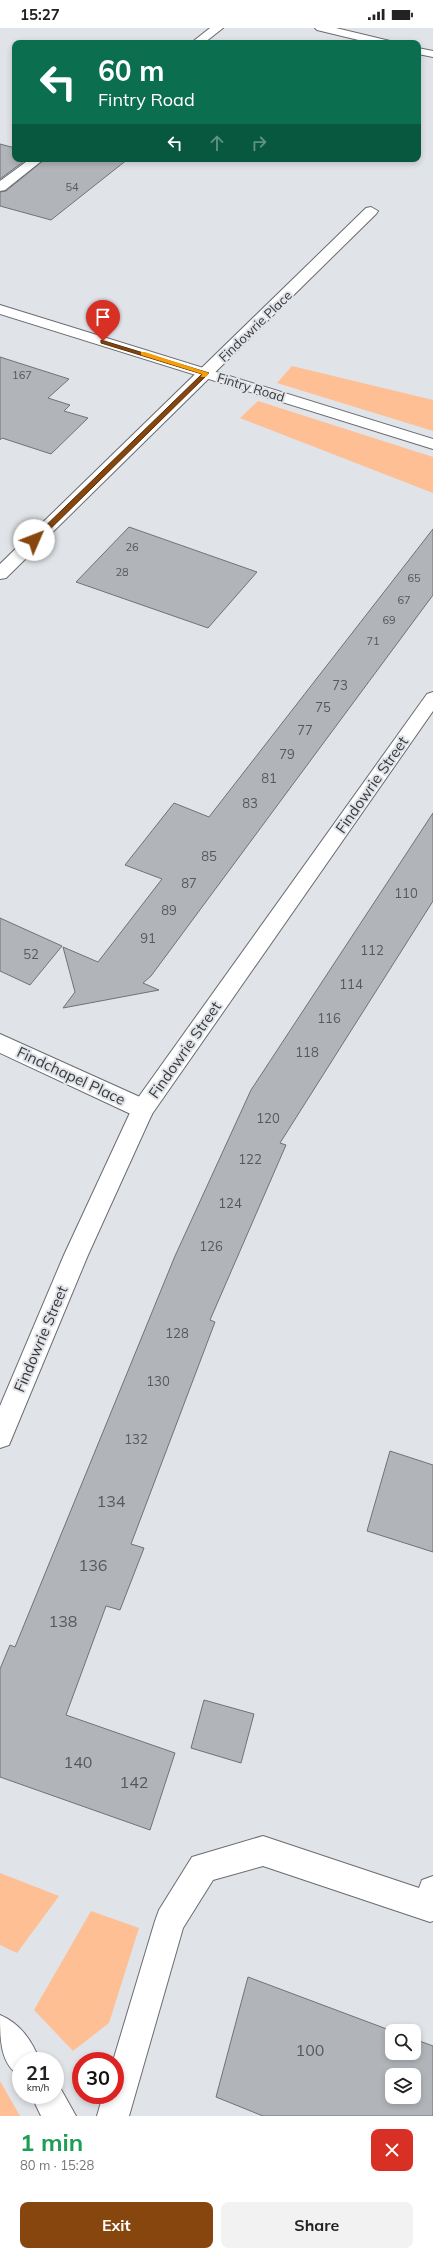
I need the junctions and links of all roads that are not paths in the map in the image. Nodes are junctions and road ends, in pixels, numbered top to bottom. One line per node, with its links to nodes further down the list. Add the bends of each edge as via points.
1 (218, 28): 3 (street)
2 (322, 28): 4 (street)
3 (201, 40)
4 (373, 40)
5 (421, 51): 6 (street)
6 (433, 54)
7 (34, 162): 8 (street)
8 (0, 187)
9 (371, 211): 11 (street, Findowrie Place)
10 (0, 309): 11 (street, Fintry Road)
11 (206, 373): 12 (street, Fintry Road); 13 (street, Findowrie Place)
12 (433, 444)
13 (0, 574)
14 (433, 698): 16 (street, Findowrie Street)
15 (0, 1043): 16 (street, Findchapel Place)
16 (143, 1109): 17 (street, Findowrie Street, via 76,1255)
17 (0, 1436)
18 (433, 1891): 23 (street, via 430,1907 263,1851 203,1868 170,1921)
19 (0, 2031): 20 (street, via 11,2040)
20 (18, 2052)
21 (53, 2104): 22 (street)
22 (60, 2116)
23 (113, 2116)

